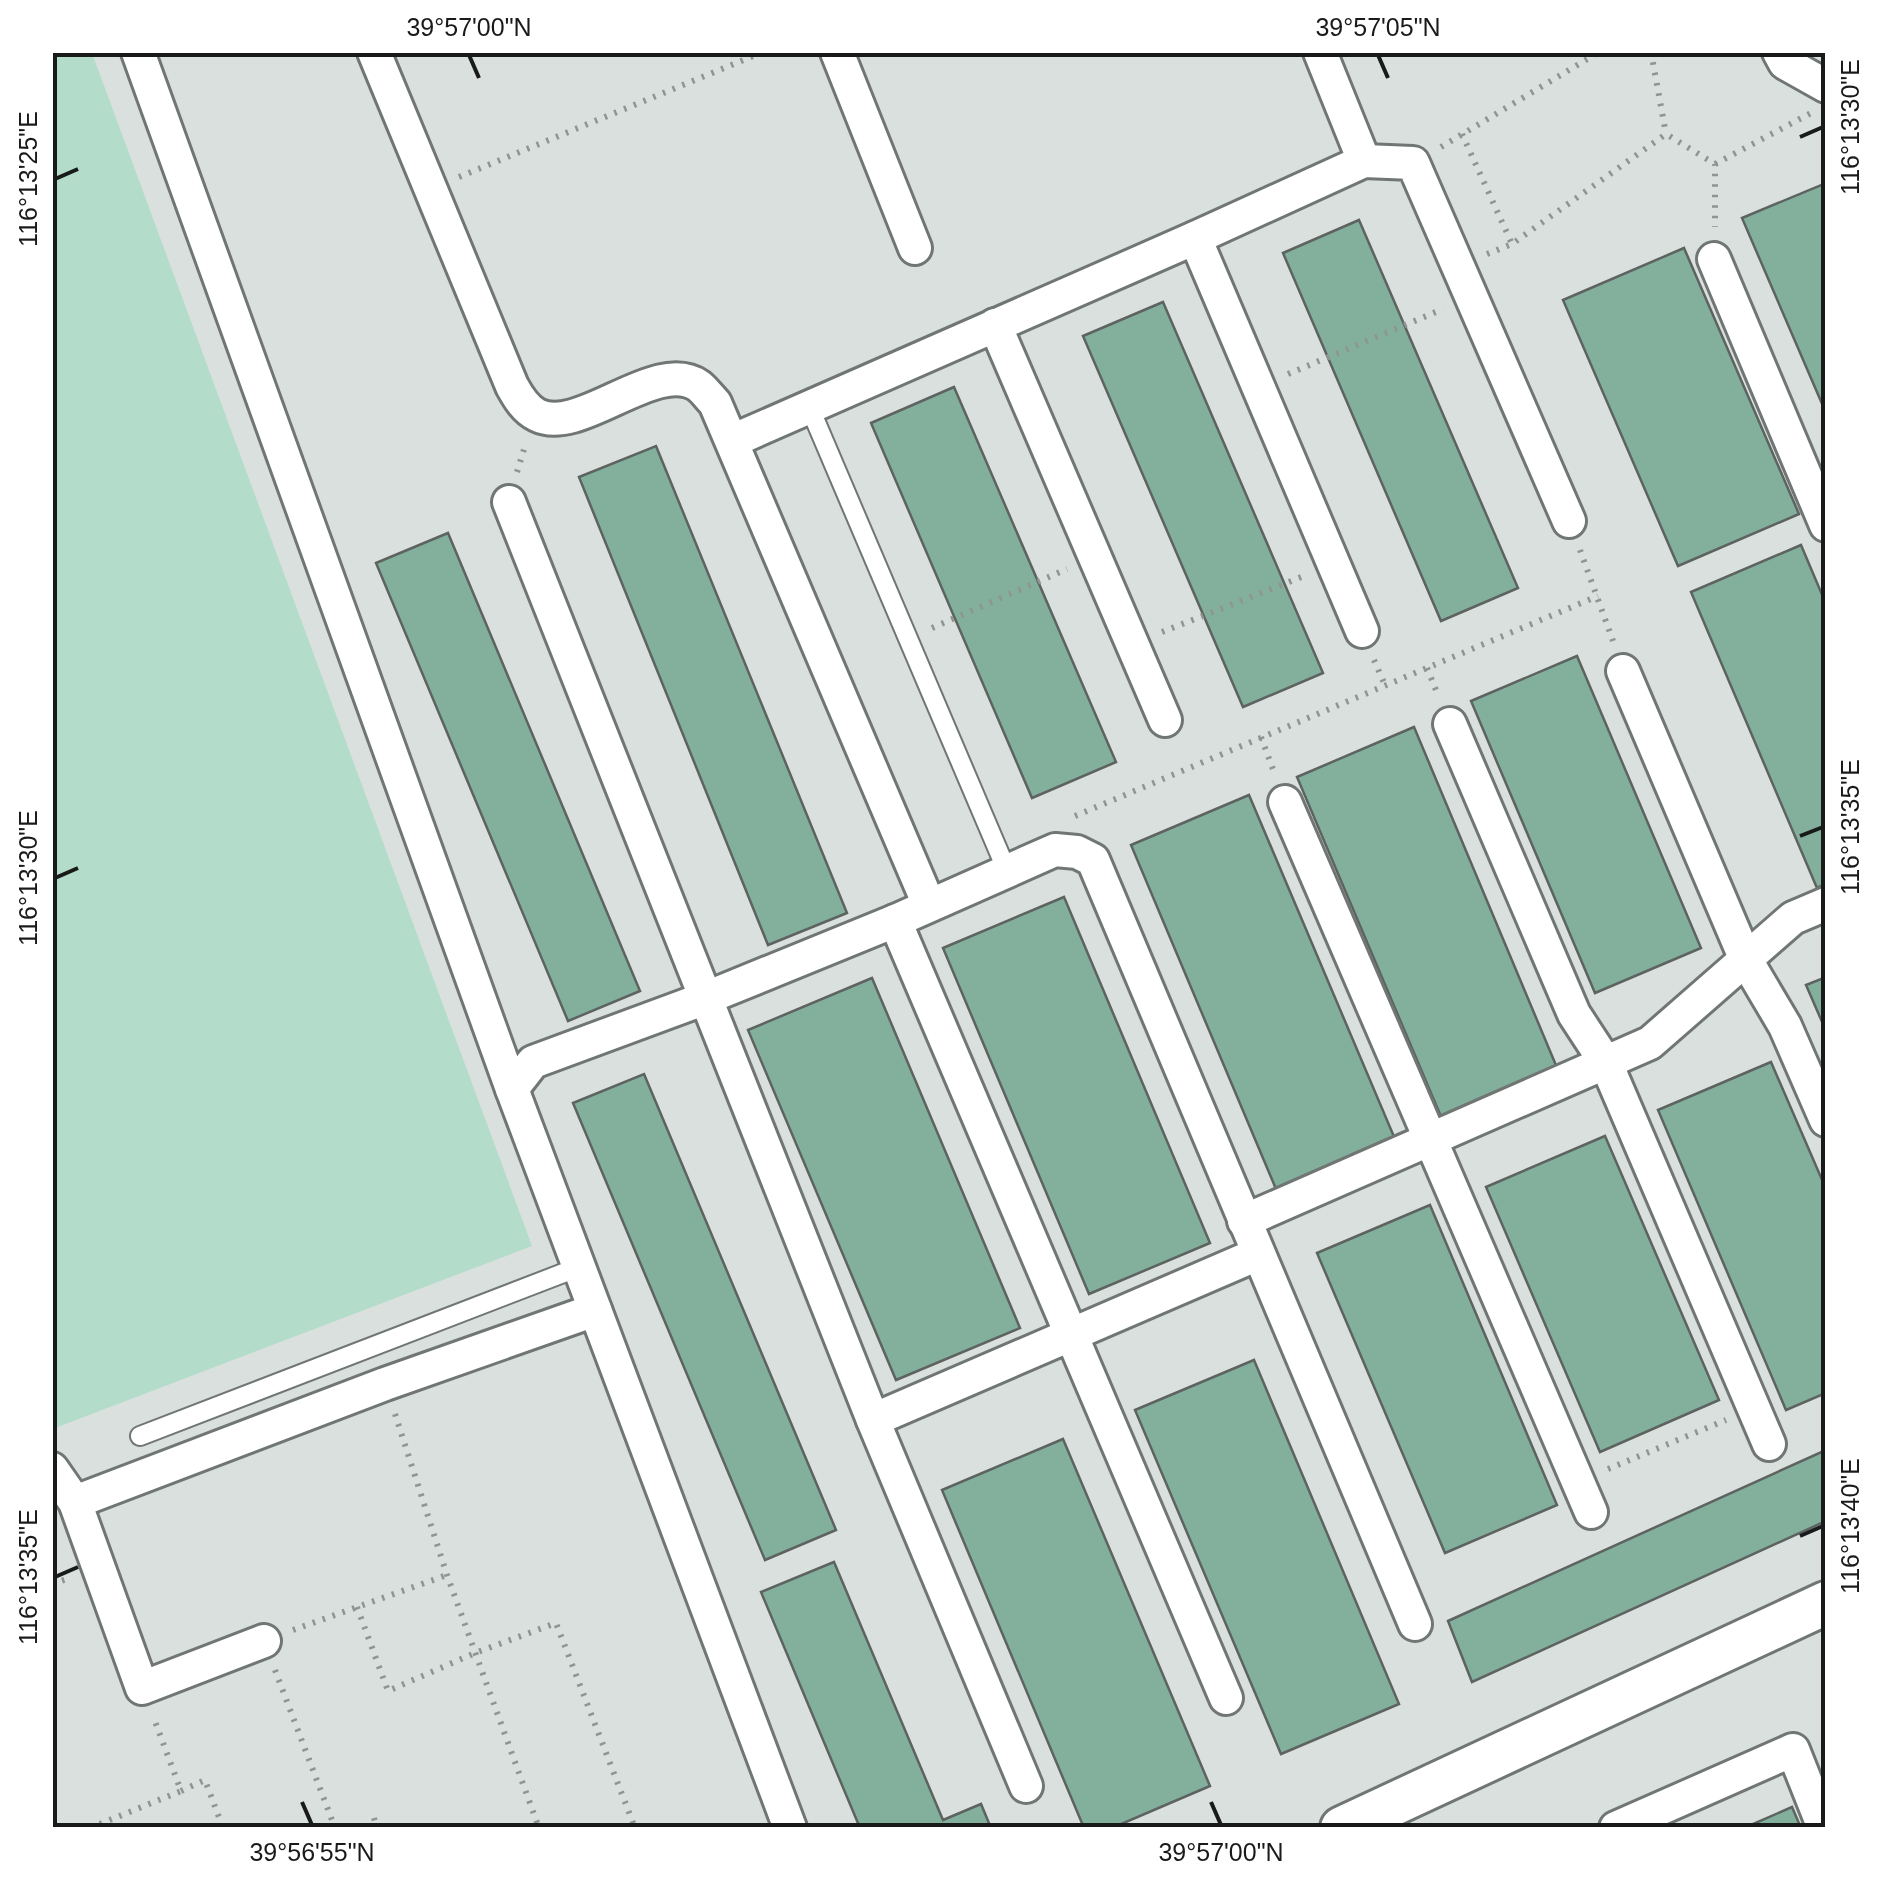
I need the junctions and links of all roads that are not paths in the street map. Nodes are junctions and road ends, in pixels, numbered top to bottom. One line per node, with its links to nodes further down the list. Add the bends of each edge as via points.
1 (138, 52): 29 (street)
2 (374, 52): 13 (street, via 520,400 550,420 663,380 681,380 698,385 715,403)
3 (838, 52): 9 (street)
4 (1320, 52): 7 (street)
5 (1779, 52): 6 (street, via 1785,63)
6 (1826, 86)
7 (1364, 162): 8 (street); 15 (street, via 1413,164)
8 (1195, 238): 11 (street); 17 (street)
9 (915, 248)
10 (1714, 258): 16 (street)
11 (995, 325): 12 (street); 19 (street)
12 (809, 406): 13 (street); 22 (lane)
13 (732, 441): 24 (street)
14 (509, 502): 27 (street)
15 (1569, 520)
16 (1826, 525)
17 (1362, 631)
18 (1623, 671): 26 (street)
19 (1166, 720)
20 (1450, 724): 28 (street, via 1574,1014)
21 (1285, 802): 31 (street)
22 (1008, 871): 24 (street); 32 (street, via 1055,850 1093,860)
23 (1826, 904): 26 (street, via 1794,918)
24 (929, 906): 25 (street)
25 (895, 920): 27 (street); 45 (street)
26 (1746, 960): 28 (street, via 1650,1044); 30 (street, via 1785,1026)
27 (706, 998): 29 (street, via 533,1062); 36 (street)
28 (1606, 1063): 31 (street); 38 (street)
29 (512, 1089): 34 (street)
30 (1826, 1120)
31 (1430, 1140): 32 (street); 40 (street)
32 (1244, 1221): 33 (street)
33 (1258, 1254): 36 (street); 43 (street)
34 (579, 1267): 35 (street); 37 (lane)
35 (595, 1310): 41 (street); 48 (street)
36 (873, 1420): 46 (street)
37 (140, 1436)
38 (1769, 1444)
39 (52, 1469): 41 (street)
40 (1585, 1496)
41 (76, 1502): 44 (street, via 142,1688)
42 (1826, 1603): 47 (street)
43 (1415, 1624)
44 (264, 1640)
45 (1226, 1698)
46 (1026, 1786)
47 (1361, 1824)
48 (790, 1828)
49 (1616, 1828): 50 (street, via 1793,1750)
50 (1824, 1828)

